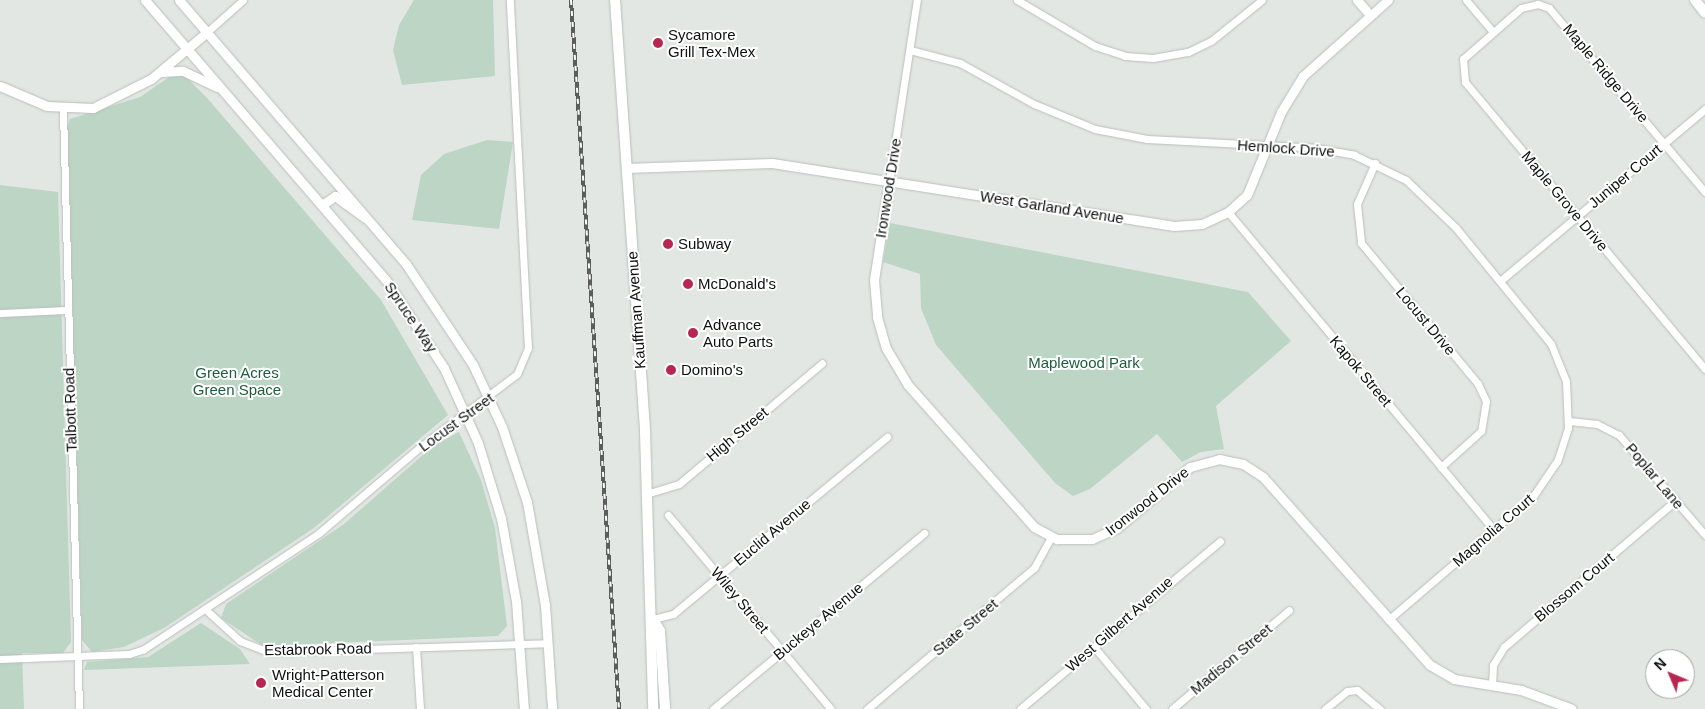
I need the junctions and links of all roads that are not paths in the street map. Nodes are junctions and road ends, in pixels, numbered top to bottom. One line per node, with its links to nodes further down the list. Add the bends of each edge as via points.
1 (144, 0): 18 (street, Spruce Way)
2 (179, 0): 16 (street, Spruce Way)
3 (243, 0): 16 (street)
4 (510, 0): 40 (street, Locust Street, via 528,348 518,374)
5 (615, 0): 28 (main road, Kauffman Avenue)
6 (917, 0): 19 (street, Ironwood Drive)
7 (1017, 0): 13 (street, via 1095,46 1138,57 1168,56 1202,46)
8 (1262, 0): 13 (street)
9 (1357, 0): 15 (street)
10 (1388, 0): 15 (street, West Garland Avenue)
11 (1466, 0): 17 (street)
12 (1695, 0): 14 (main road)
13 (1252, 3)
14 (1705, 13)
15 (1370, 15): 26 (street, West Garland Avenue, via 1303,76)
16 (207, 32): 18 (street); 34 (street, Spruce Way)
17 (1493, 32): 25 (street, Maple Ridge Drive, via 1526,5 1550,8); 33 (street, Maple Grove Drive, via 1463,59 1465,82)
18 (187, 49): 20 (street); 22 (street, Spruce Way)
19 (910, 50): 26 (street, Hemlock Drive, via 960,63 1048,111 1095,129 1146,139); 29 (street, Ironwood Drive)
20 (161, 72): 22 (street, via 183,71); 24 (street, via 107,104)
21 (0, 86): 24 (street)
22 (222, 90): 31 (street, Spruce Way)
23 (1705, 109): 25 (street, Juniper Court)
24 (63, 110): 36 (street, Talbott Road)
25 (1665, 143): 30 (street, Maple Ridge Drive); 33 (street, Juniper Court)
26 (1268, 146): 27 (street, Hemlock Drive, via 1332,150); 32 (street, West Garland Avenue, via 1251,188)
27 (1375, 163): 35 (street, Hemlock Drive, via 1406,180 1438,208); 44 (street, Locust Drive, via 1357,204 1362,243 1478,384 1486,401 1481,430)
28 (626, 168): 29 (street, West Garland Avenue, via 754,161); 45 (main road, Kauffman Avenue)
29 (889, 182): 32 (street, West Garland Avenue, via 1174,226 1202,224); 51 (street, Ironwood Drive, via 874,293 889,356 908,385 1029,523)
30 (1705, 192)
31 (322, 205): 34 (street, via 335,196); 41 (street, Spruce Way, via 412,316)
32 (1228, 212): 44 (street, Kapok Street)
33 (1578, 216): 35 (street, Juniper Court); 39 (street, Maple Grove Drive)
34 (370, 221): 40 (street, Spruce Way, via 435,302)
35 (1500, 281): 42 (street, Hemlock Drive, via 1556,354 1566,382)
36 (67, 310): 37 (street); 63 (street, Talbott Road)
37 (0, 313)
38 (822, 364): 45 (street, High Street, via 679,484)
39 (1705, 369)
40 (490, 398): 41 (street, Locust Street); 58 (street, Spruce Way, via 527,502 539,562)
41 (466, 415): 54 (street, Locust Street, via 319,533); 59 (street, Spruce Way, via 501,518)
42 (1569, 421): 46 (street, Poplar Lane, via 1597,424 1619,435); 48 (street, Magnolia Court, via 1552,473 1530,499)
43 (886, 437): 53 (street, Euclid Avenue)
44 (1441, 467): 48 (street, Kapok Street)
45 (646, 494): 56 (main road, Kauffman Avenue)
46 (1676, 500): 50 (street, Poplar Lane); 65 (street, Blossom Court, via 1504,647 1493,664)
47 (668, 515): 53 (street, Wiley Street)
48 (1494, 530): 57 (street, Magnolia Court)
49 (924, 533): 62 (street, Buckeye Avenue)
50 (1705, 535)
51 (1051, 537): 57 (street, Ironwood Drive, via 1076,541 1102,536 1190,467 1213,460 1236,462 1263,477); 74 (street, State Street, via 1034,568)
52 (1220, 541): 61 (street, West Gilbert Avenue)
53 (720, 576): 56 (street, Euclid Avenue, via 673,614); 62 (street, Wiley Street)
54 (205, 609): 60 (street, Estabrook Road, via 214,622 257,650); 63 (street, Locust Street, via 144,649 129,654)
55 (1289, 610): 77 (street, Madison Street)
56 (654, 619): 70 (main road, Kauffman Avenue, via 649,637); 71 (main road, Kauffman Avenue, via 660,631)
57 (1388, 620): 65 (street, Ironwood Drive, via 1437,671)
58 (548, 643): 59 (street, Estabrook Road); 69 (street, Spruce Way)
59 (520, 645): 60 (street, Estabrook Road); 68 (street, Spruce Way)
60 (416, 647): 67 (street)
61 (1094, 647): 75 (street, West Gilbert Avenue); 76 (street)
62 (782, 652): 72 (street, Buckeye Avenue); 73 (street, Wiley Street)
63 (77, 657): 64 (street); 66 (street, Talbott Road)
64 (0, 659)
65 (1492, 686): 80 (street, Ironwood Drive, via 1541,696)
66 (80, 709)
67 (420, 709)
68 (524, 709)
69 (552, 709)
70 (653, 709)
71 (665, 709)
72 (713, 709)
73 (831, 709)
74 (867, 709)
75 (1020, 709)
76 (1146, 709)
77 (1172, 709)
78 (1325, 709): 79 (street, via 1347,691 1357,690)
79 (1380, 709)
80 (1572, 709)

